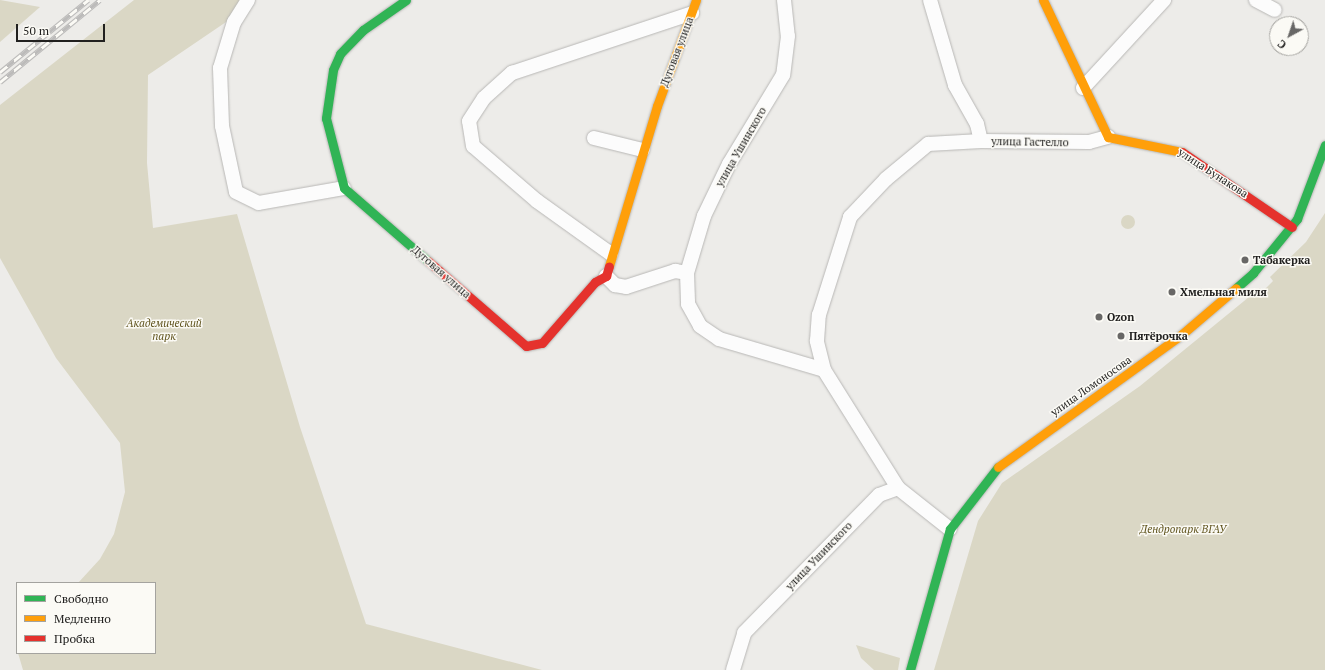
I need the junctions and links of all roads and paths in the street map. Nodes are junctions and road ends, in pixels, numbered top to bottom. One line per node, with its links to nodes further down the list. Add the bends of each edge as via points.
1 (248, 0): 16 (street, via 234,22 220,68 222,126 236,192 259,203)
2 (406, 0): 16 (street, via 395,5 363,30 340,54 333,70 326,118)
3 (784, 0): 19 (street, улица Ушинского, via 788,36 784,75 729,164 704,216)
4 (930, 0): 13 (street, улица Гастелло, via 955,85 977,124)
5 (1043, 0): 10 (street)
6 (1164, 0): 10 (street)
7 (1256, 0): 9 (street)
8 (694, 7): 15 (street, Дуговая улица); 18 (street, via 512,73 484,98 469,121 473,146 538,202)
9 (1276, 10)
10 (1083, 88): 11 (street)
11 (1108, 137): 13 (street, улица Гастелло, via 1089,142); 17 (street, улица Бунакова, via 1178,149)
12 (594, 138): 15 (street)
13 (981, 141): 21 (street, via 928,144 886,179 850,217 819,315 817,341)
14 (1325, 145): 17 (street, улица Ломоносова)
15 (643, 150): 18 (street, Дуговая улица)
16 (344, 188): 20 (street, Дуговая улица, via 526,346 542,343 595,282)
17 (1292, 227): 23 (street, улица Ломоносова, via 1253,273 1182,335 991,473)
18 (611, 254): 20 (street, Дуговая улица)
19 (687, 273): 20 (street, via 675,271 626,287 615,285); 21 (street, улица Ушинского, via 688,304 700,326 719,339)
20 (606, 276)
21 (824, 370): 22 (street)
22 (898, 488): 23 (street); 24 (street, улица Ушинского, via 878,495 744,633)
23 (950, 529): 25 (street, улица Ломоносова)
24 (733, 670)
25 (910, 670)

